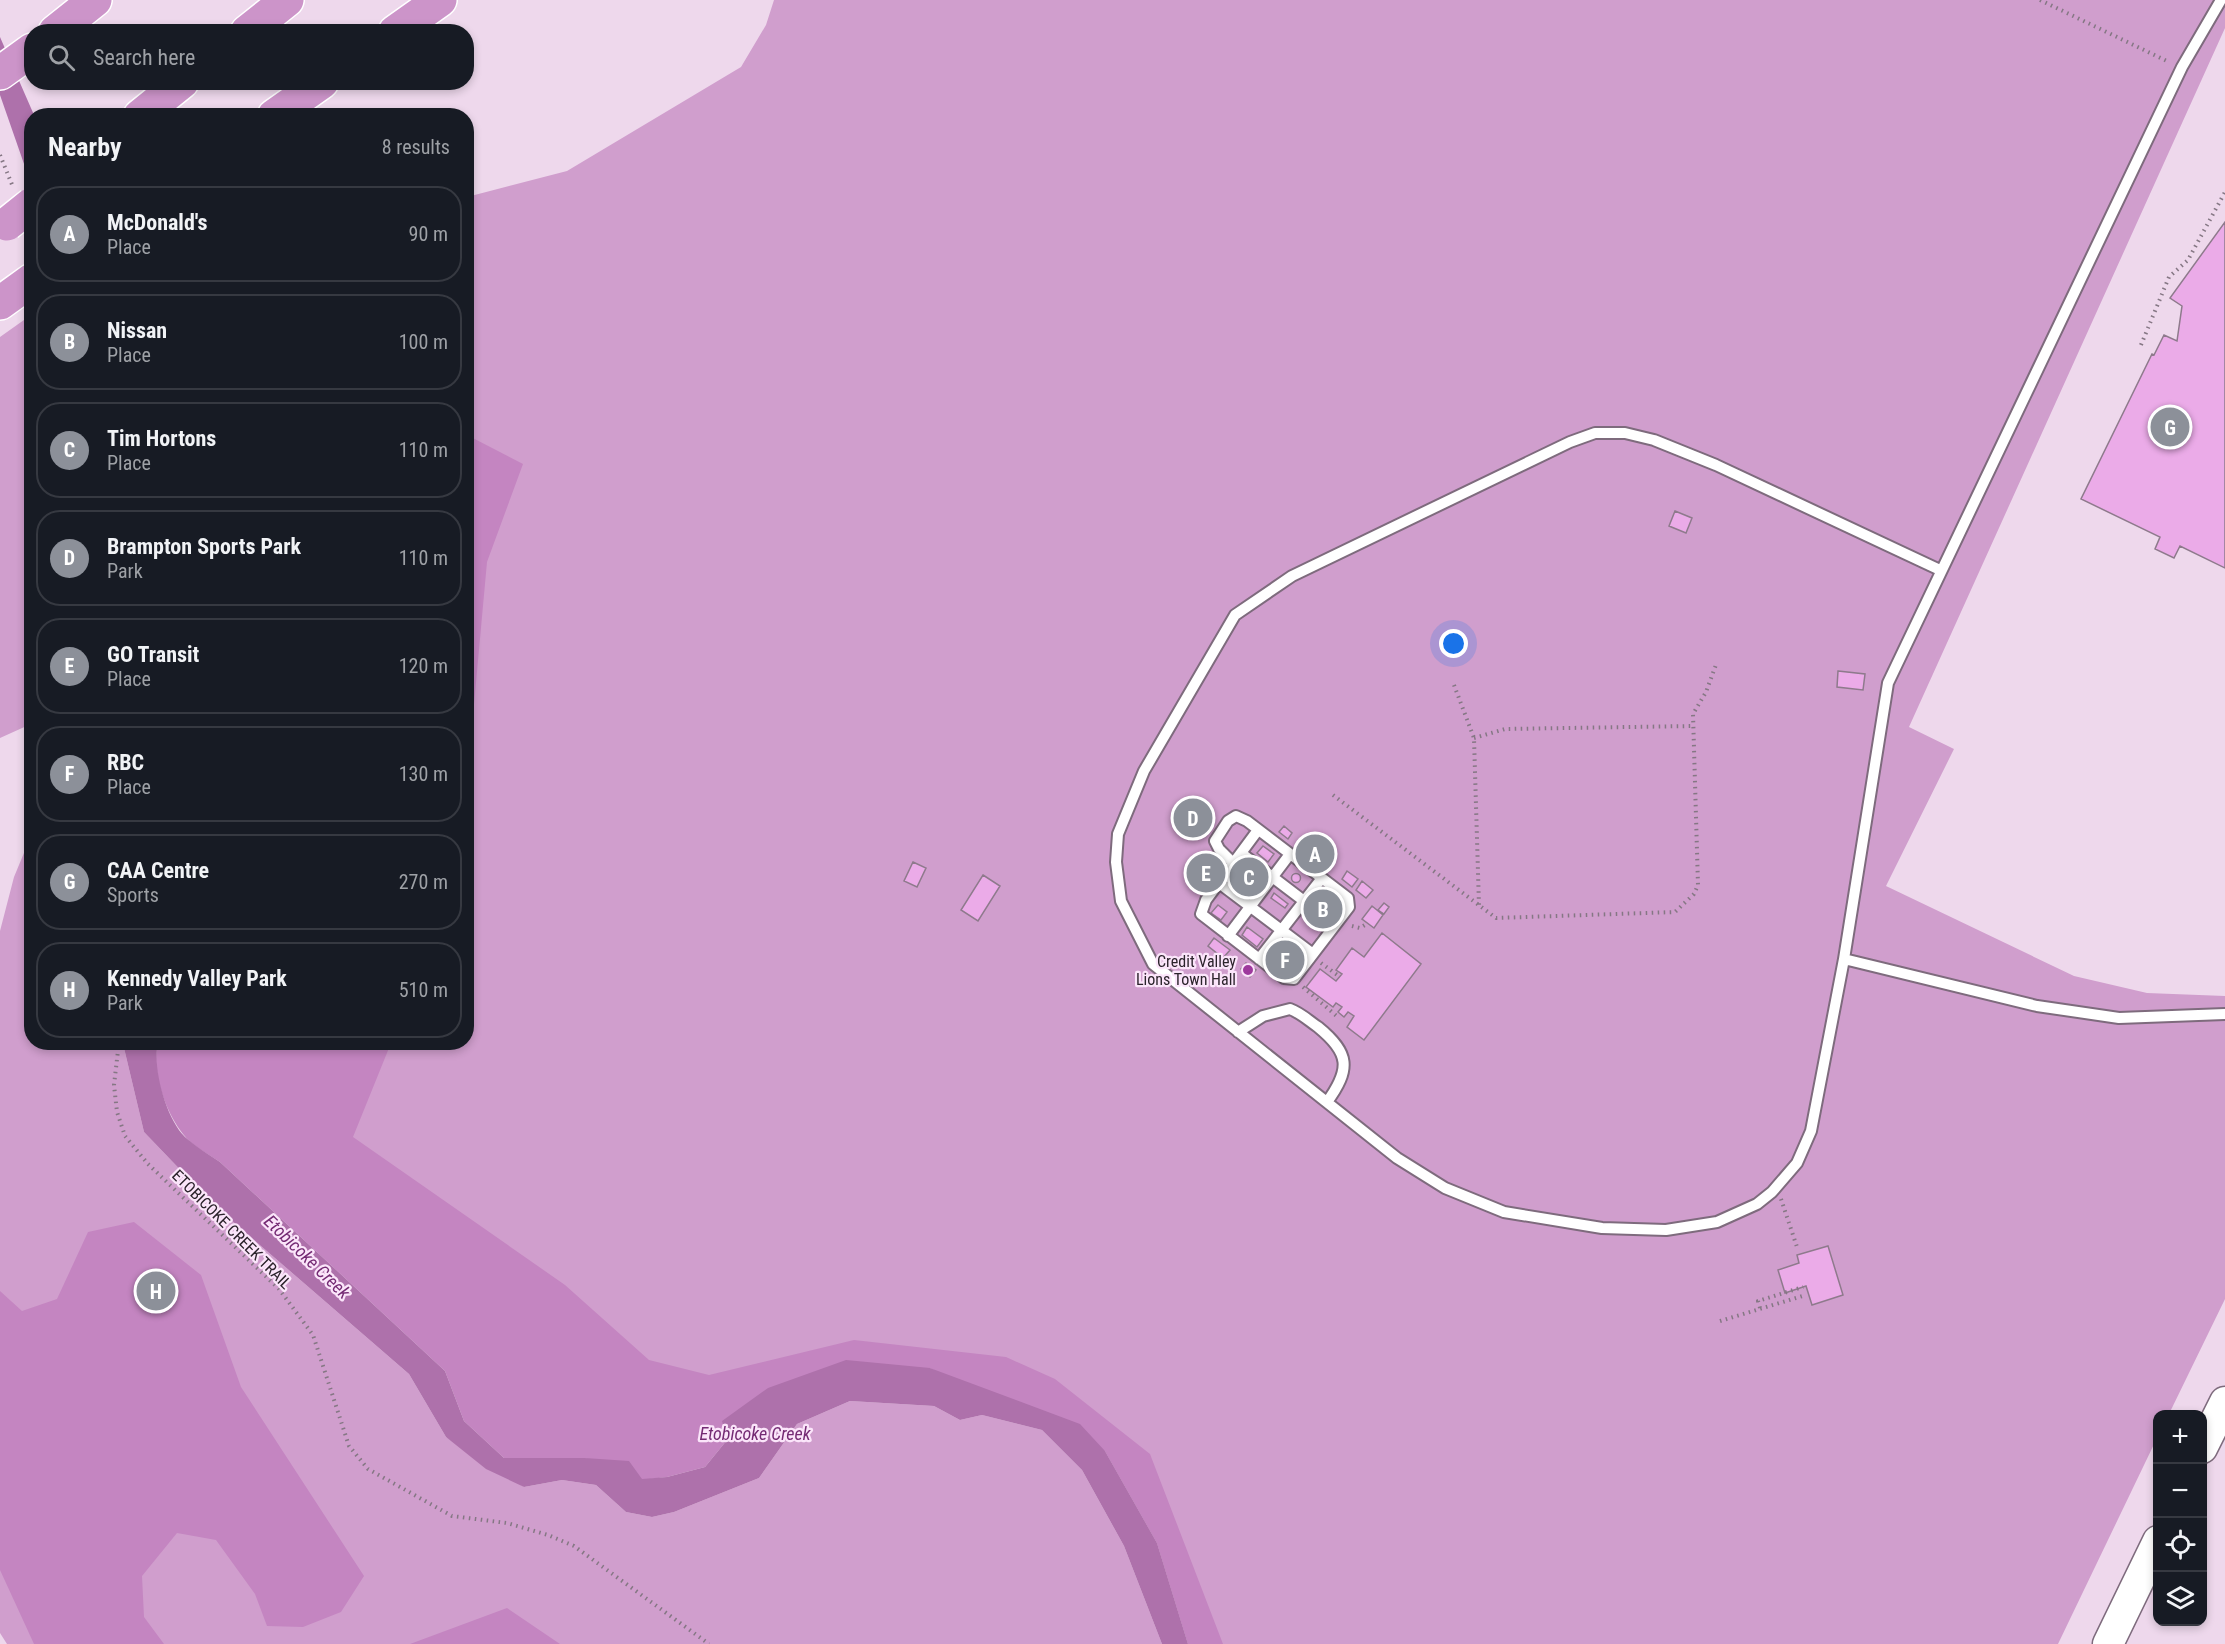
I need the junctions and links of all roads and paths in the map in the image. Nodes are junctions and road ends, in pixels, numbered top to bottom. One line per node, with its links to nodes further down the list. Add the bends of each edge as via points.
1 (95, 0): 6 (highway)
2 (287, 0): 7 (highway)
3 (440, 0): 8 (highway)
4 (2040, 0): 10 (path)
5 (2221, 0): 10 (lane)
6 (65, 24)
7 (257, 24)
8 (406, 24)
9 (24, 56): 11 (highway)
10 (2182, 67): 20 (lane)
11 (0, 73)
12 (172, 90): 14 (highway)
13 (311, 90): 15 (highway)
14 (150, 108)
15 (285, 108)
16 (2225, 192): 19 (path, via 2188,260 2169,277)
17 (24, 286): 18 (highway)
18 (0, 303)
19 (2141, 345)
20 (1940, 570): 42 (lane, via 1888,683); 47 (lane, via 1654,440 1625,433 1594,433 1292,576 1235,615 1144,771 1118,834 1120,901 1153,964)
21 (1717, 662): 23 (path, via 1706,692 1695,708)
22 (1454, 685): 24 (path)
23 (1693, 726): 24 (path, via 1505,729); 35 (path, via 1698,880 1694,894 1683,907 1664,914 1500,919)
24 (1474, 738): 35 (path)
25 (1333, 795): 35 (path)
26 (1258, 830): 27 (lane); 28 (lane); 29 (lane, via 1239,817 1228,821 1216,844)
27 (1240, 853): 29 (lane); 30 (lane)
28 (1290, 854): 30 (lane); 31 (lane)
29 (1233, 863): 32 (lane)
30 (1272, 877): 33 (lane); 34 (lane)
31 (1322, 878): 33 (lane); 40 (lane, via 1346,896 1350,904)
32 (1219, 883): 34 (lane); 39 (lane, via 1201,911 1204,918)
33 (1304, 901): 38 (lane)
34 (1250, 907): 38 (lane); 39 (lane)
35 (1479, 907)
36 (1368, 923): 37 (path, via 1356,928)
37 (1348, 924)
38 (1281, 930): 40 (lane); 41 (lane)
39 (1228, 936): 41 (lane)
40 (1316, 958): 41 (lane, via 1290,980); 43 (path)
41 (1259, 959)
42 (1844, 959): 45 (lane, via 2037,1006 2119,1018); 50 (lane, via 1811,1131 1797,1163)
43 (1340, 977)
44 (1302, 986): 46 (path, via 1340,1016)
45 (2225, 1014)
46 (1334, 1025)
47 (1238, 1032): 49 (lane); 49 (lane, via 1263,1016 1290,1009 1333,1039 1340,1048 1344,1066 1339,1085)
48 (118, 1050): 59 (path, ETOBICOKE CREEK TRAIL, via 114,1085 124,1136 148,1164 279,1289 313,1335 349,1446 359,1460 368,1469 452,1516 507,1523 574,1546)
49 (1327, 1102): 50 (lane, via 1397,1158 1445,1188 1504,1212 1602,1228 1677,1229 1698,1227 1740,1213)
50 (1777, 1187): 51 (path)
51 (1798, 1250)
52 (1803, 1287): 54 (path, via 1758,1301)
53 (1806, 1294): 54 (path)
54 (1760, 1308): 55 (path)
55 (1720, 1320)
56 (2225, 1402): 57 (main road)
57 (2207, 1438)
58 (2153, 1549): 60 (main road)
59 (710, 1644)
60 (2108, 1644)

